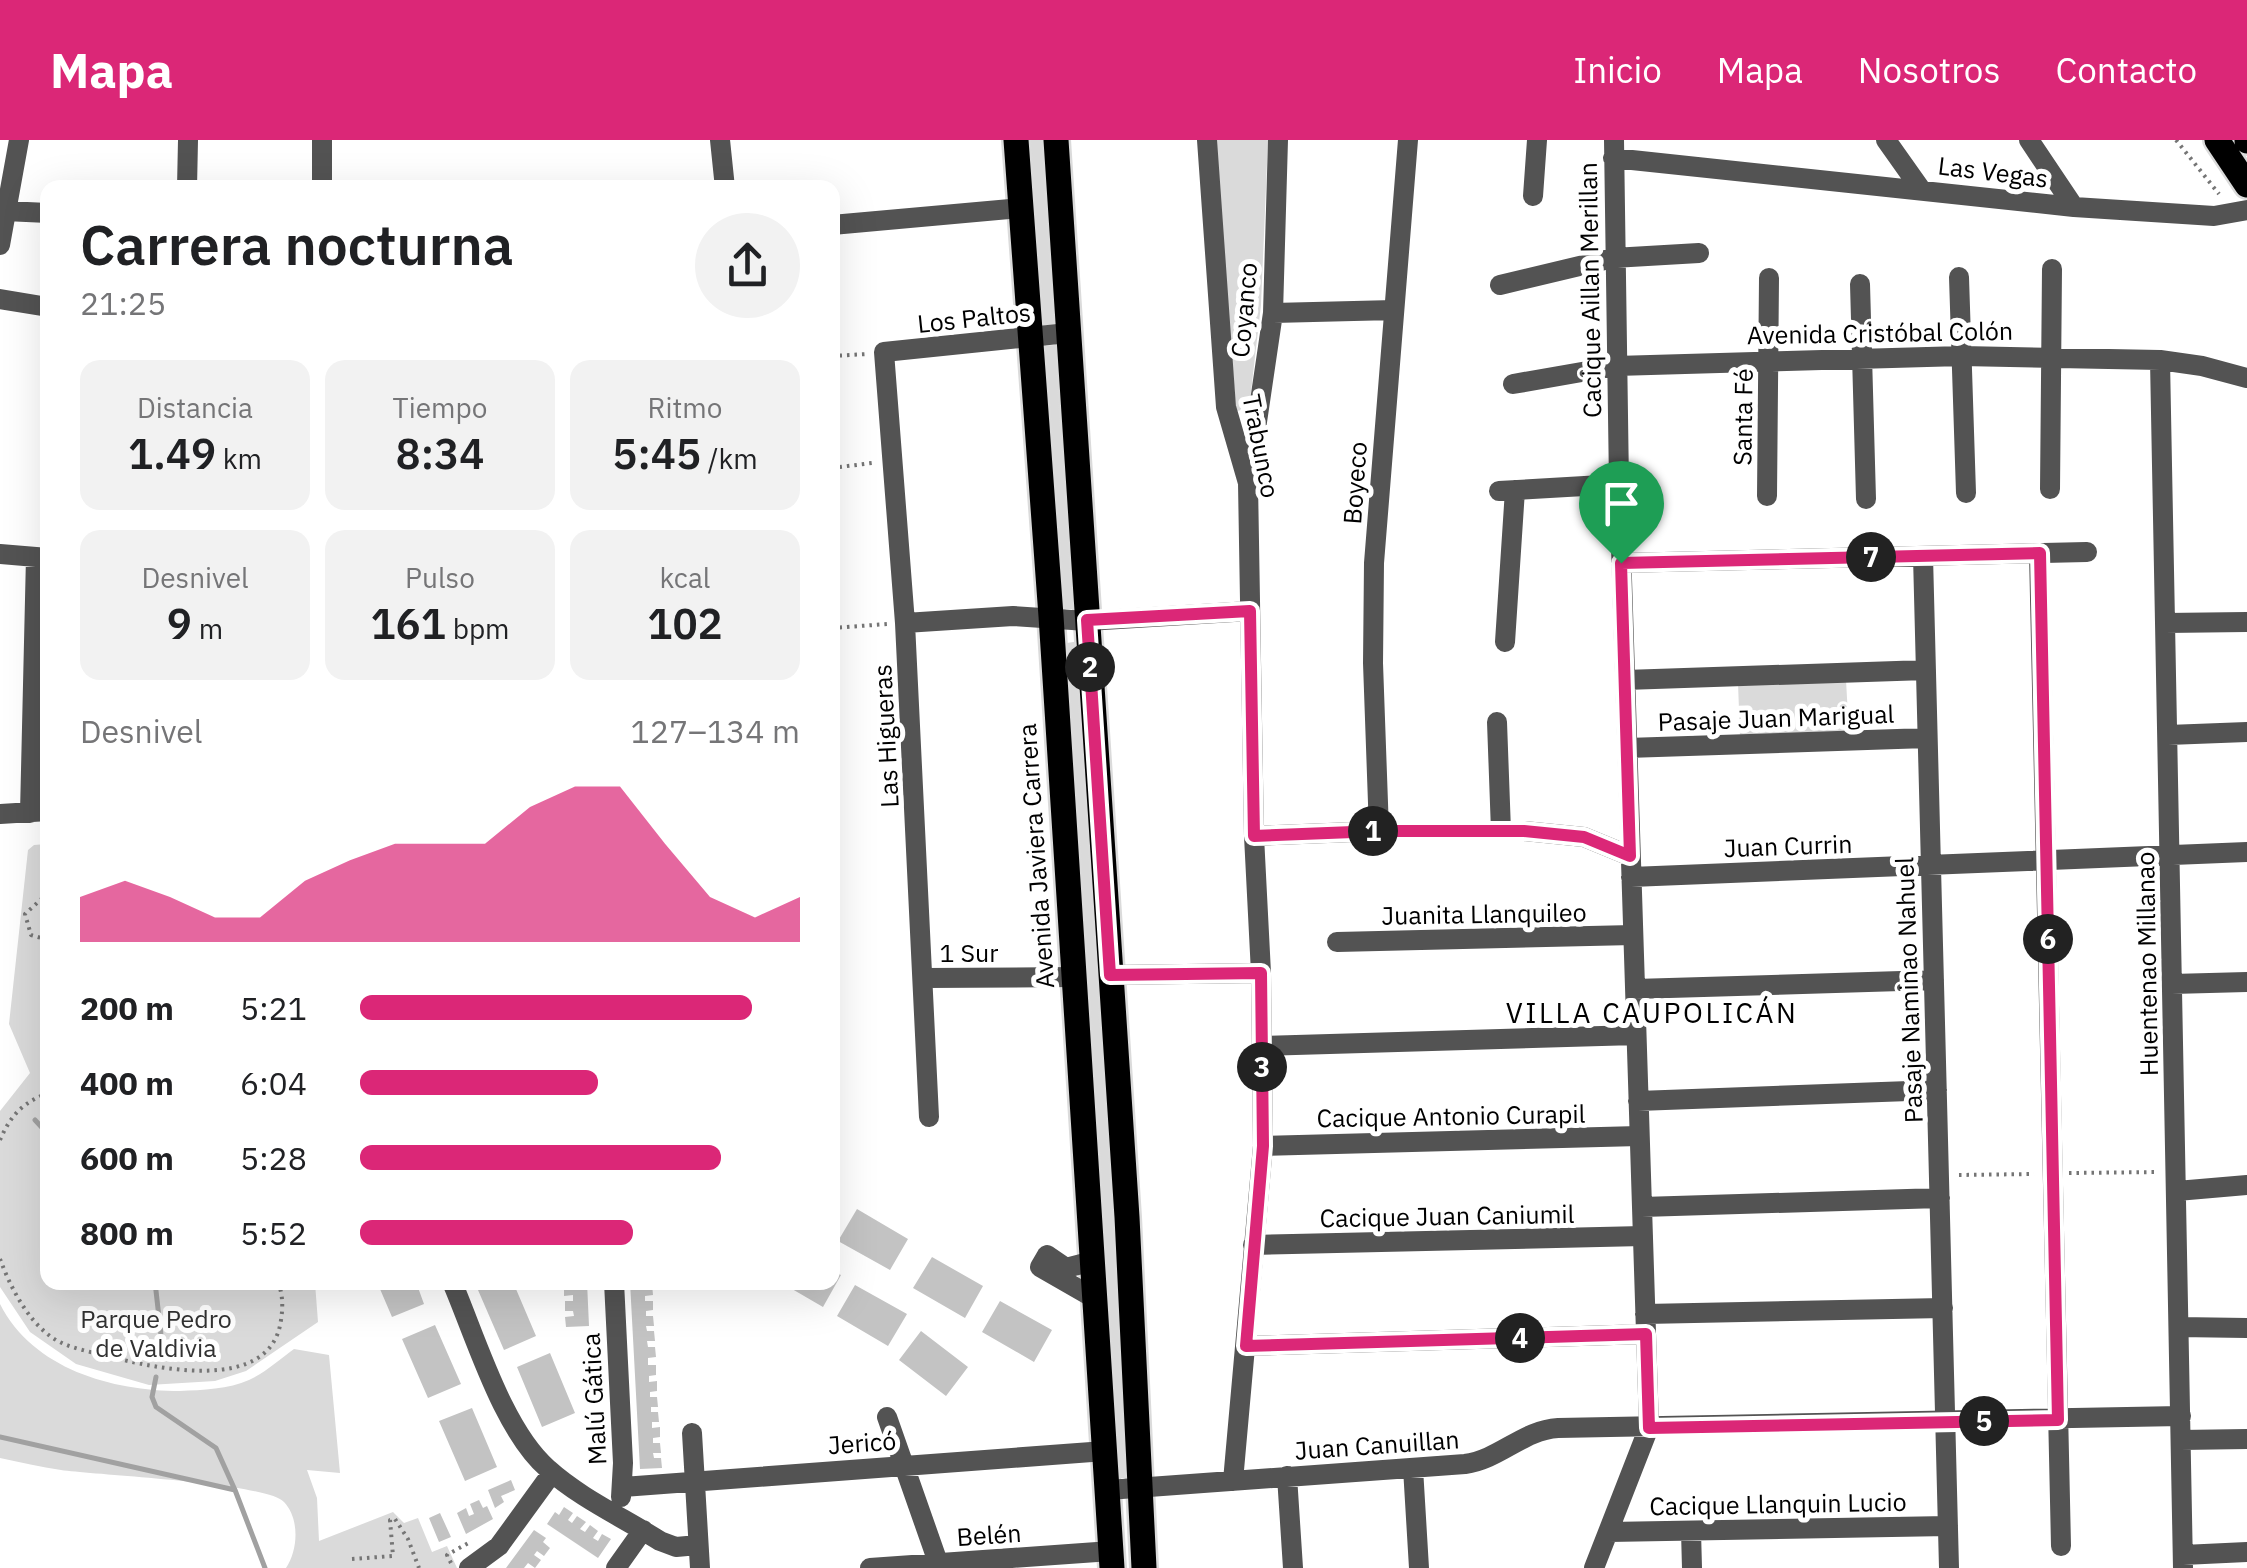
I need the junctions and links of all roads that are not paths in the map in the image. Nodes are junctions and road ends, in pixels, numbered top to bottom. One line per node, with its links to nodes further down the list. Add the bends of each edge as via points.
1 (19, 140): 23 (street)
2 (188, 140): 15 (street)
3 (322, 140): 16 (street)
4 (720, 140): 17 (street)
5 (1016, 140): 22 (main road, Avenida Javiera Carrera)
6 (1056, 140): 39 (main road)
7 (1206, 140): 50 (street, Trabunco, via 1226,407)
8 (1278, 140): 38 (street, Coyanco)
9 (1408, 140): 37 (street, Boyeco)
10 (1537, 140): 20 (street)
11 (1886, 140): 19 (street)
12 (2029, 140): 21 (street)
13 (2217, 140): 18 (main road)
14 (1613, 149): 19 (street, Las Vegas); 29 (street, Cacique Aillan Merillan)
15 (187, 180)
16 (322, 180)
17 (724, 180)
18 (2247, 185)
19 (1920, 188): 21 (street, Las Vegas)
20 (1532, 196)
21 (2074, 207): 24 (street, Las Vegas)
22 (1020, 208): 26 (street); 40 (main road, Avenida Javiera Carrera)
23 (6, 211): 25 (street); 27 (street)
24 (2240, 212)
25 (40, 213)
26 (840, 224)
27 (0, 245)
28 (1699, 253): 29 (street)
29 (1613, 258): 34 (street); 47 (street, Cacique Aillan Merillan)
30 (2052, 269): 42 (street)
31 (1960, 277): 43 (street)
32 (1769, 278): 45 (street, Santa Fé)
33 (1860, 284): 44 (street)
34 (1500, 285)
35 (0, 299): 36 (street)
36 (40, 306)
37 (1394, 310): 38 (street); 79 (street, Boyeco, via 1374,563)
38 (1273, 313): 50 (street, Coyanco)
39 (1068, 333): 40 (street, Los Paltos); 64 (main road)
40 (1030, 338): 41 (street, Los Paltos); 63 (main road, Avenida Javiera Carrera)
41 (884, 352): 65 (street, Las Higueras)
42 (2051, 355): 43 (street, Avenida Cristóbal Colón); 46 (street, Avenida Cristóbal Colón); 52 (street)
43 (1962, 356): 44 (street, Avenida Cristóbal Colón); 53 (street)
44 (1862, 358): 45 (street, Avenida Cristóbal Colón); 55 (street)
45 (1768, 360): 47 (street, Avenida Cristóbal Colón); 54 (street, Santa Fé)
46 (2160, 360): 48 (street, Avenida Cristóbal Colón); 67 (street, Huentenao Millanao)
47 (1616, 366): 49 (street, Avenida Cristóbal Colón); 51 (street, Cacique Aillan Merillan)
48 (2247, 378)
49 (1513, 384)
50 (1248, 483): 62 (street, Trabunco)
51 (1619, 484): 61 (street, Cacique Aillan Merillan); 68 (street, via 1507,490)
52 (2050, 490)
53 (1966, 493)
54 (1767, 496)
55 (1866, 499)
56 (2087, 552): 57 (street)
57 (2040, 553): 59 (street); 84 (street)
58 (0, 554): 60 (street)
59 (1922, 556): 61 (street); 69 (street, Pasaje Naminao Nahuel)
60 (40, 558)
61 (1621, 563): 70 (street, Cacique Aillan Merillan)
62 (1250, 611): 64 (street); 81 (street, Trabunco)
63 (1051, 616): 64 (street); 65 (street); 91 (main road, Avenida Javiera Carrera)
64 (1087, 620): 90 (main road)
65 (904, 622): 92 (street, Las Higueras)
66 (2247, 622): 67 (street)
67 (2166, 623): 74 (street, Huentenao Millanao)
68 (1505, 642)
69 (1926, 670): 70 (street); 75 (street, Pasaje Naminao Nahuel)
70 (1625, 680): 76 (street, Cacique Aillan Merillan)
71 (1496, 722): 80 (street)
72 (40, 727): 77 (street)
73 (2247, 732): 74 (street)
74 (2168, 735): 83 (street, Huentenao Millanao)
75 (1928, 738): 76 (street, Pasaje Juan Marigual); 85 (street, Pasaje Naminao Nahuel)
76 (1627, 748): 86 (street, Cacique Aillan Merillan)
77 (39, 812): 78 (street)
78 (0, 814)
79 (1379, 831): 80 (street, Juan Currin); 81 (street, Juan Currin)
80 (1501, 831): 86 (street, Juan Currin, via 1584,837)
81 (1254, 836): 89 (street, Trabunco)
82 (2247, 852): 83 (street, Juan Currin)
83 (2170, 855): 84 (street, Juan Currin); 95 (street, Huentenao Millanao)
84 (2046, 860): 85 (street, Juan Currin); 121 (street)
85 (1931, 865): 86 (street, Juan Currin); 93 (street, Pasaje Naminao Nahuel)
86 (1631, 866): 87 (street, Cacique Aillan Merillan)
87 (1633, 936): 88 (street, Juanita Llanquileo); 96 (street, Cacique Aillan Merillan)
88 (1337, 942)
89 (1261, 973): 90 (street); 98 (street, Trabunco)
90 (1110, 975): 135 (main road)
91 (1074, 977): 92 (street, 1 Sur); 110 (main road, Avenida Javiera Carrera)
92 (925, 978): 101 (street, Las Higueras)
93 (1934, 980): 96 (street); 99 (street, Pasaje Naminao Nahuel)
94 (2247, 982): 95 (street)
95 (2172, 984): 105 (street, Huentenao Millanao)
96 (1635, 989): 97 (street, Cacique Aillan Merillan)
97 (1636, 1035): 98 (street); 100 (street, Cacique Aillan Merillan)
98 (1262, 1046): 103 (street, Trabunco)
99 (1937, 1090): 100 (street); 106 (street, Pasaje Naminao Nahuel)
100 (1638, 1101): 102 (street, Cacique Aillan Merillan)
101 (929, 1116)
102 (1640, 1136): 103 (street, Cacique Antonio Curapil); 107 (street, Cacique Aillan Merillan)
103 (1263, 1146): 109 (street, Trabunco)
104 (2247, 1185): 105 (street)
105 (2176, 1192): 116 (street, Huentenao Millanao)
106 (1940, 1198): 107 (street); 114 (street, Pasaje Naminao Nahuel)
107 (1642, 1207): 108 (street, Cacique Aillan Merillan)
108 (1642, 1236): 109 (street, Cacique Juan Caniumil); 115 (street, Cacique Aillan Merillan)
109 (1253, 1245): 118 (street, Trabunco)
110 (1093, 1261): 113 (main road, Avenida Javiera Carrera); 113 (street, via 1066,1268 1043,1261)
111 (455, 1290): 130 (street, via 513,1426)
112 (614, 1290): 134 (street, Malú Gática)
113 (1094, 1298): 127 (main road, Avenida Javiera Carrera)
114 (1943, 1308): 115 (street); 122 (street, Pasaje Naminao Nahuel)
115 (1645, 1324): 118 (street); 123 (street, Cacique Aillan Merillan)
116 (2179, 1327): 117 (street); 119 (street, Huentenao Millanao)
117 (2247, 1328)
118 (1246, 1346): 132 (street, Trabunco)
119 (2181, 1416): 121 (street, Juan Canuillan); 126 (street, Huentenao Millanao)
120 (887, 1417): 128 (street)
121 (2058, 1420): 122 (street, Juan Canuillan); 143 (street)
122 (1946, 1422): 123 (street, Juan Canuillan); 138 (street, Pasaje Naminao Nahuel)
123 (1649, 1428): 129 (street, Juan Canuillan, via 1543,1429 1484,1461); 141 (street, Cacique Aillan Merillan)
124 (692, 1433): 133 (street)
125 (2247, 1439): 126 (street)
126 (2181, 1440): 146 (street, Huentenao Millanao)
127 (1105, 1451): 128 (street, Jericó); 136 (main road, Avenida Javiera Carrera)
128 (904, 1465): 133 (street, Jericó); 147 (street)
129 (1413, 1468): 131 (street, Juan Canuillan); 154 (street)
130 (552, 1473): 137 (street); 148 (street, via 499,1546)
131 (1286, 1476): 132 (street, Juan Canuillan); 153 (street)
132 (1234, 1481): 135 (street, Juan Canuillan)
133 (694, 1482): 134 (street, Jericó); 142 (street)
134 (623, 1486): 137 (street, Malú Gática)
135 (1140, 1487): 136 (street, Juan Canuillan); 152 (main road)
136 (1108, 1490): 145 (main road, Avenida Javiera Carrera)
137 (613, 1512): 139 (street)
138 (1948, 1526): 140 (street, Cacique Llanquin Lucio); 157 (street, Pasaje Naminao Nahuel)
139 (643, 1530): 142 (street, via 668,1545); 149 (street)
140 (1691, 1531): 141 (street, Cacique Llanquin Lucio); 156 (street)
141 (1610, 1532): 155 (street, Cacique Aillan Merillan)
142 (698, 1545): 150 (street)
143 (2061, 1546)
144 (2247, 1552): 146 (street)
145 (1111, 1560): 147 (street, Belén)
146 (2183, 1561)
147 (939, 1566): 151 (street, Belén)
148 (469, 1568)
149 (616, 1568)
150 (700, 1568)
151 (870, 1568)
152 (1144, 1568)
153 (1294, 1568)
154 (1419, 1568)
155 (1594, 1568)
156 (1692, 1568)
157 (1949, 1568)

